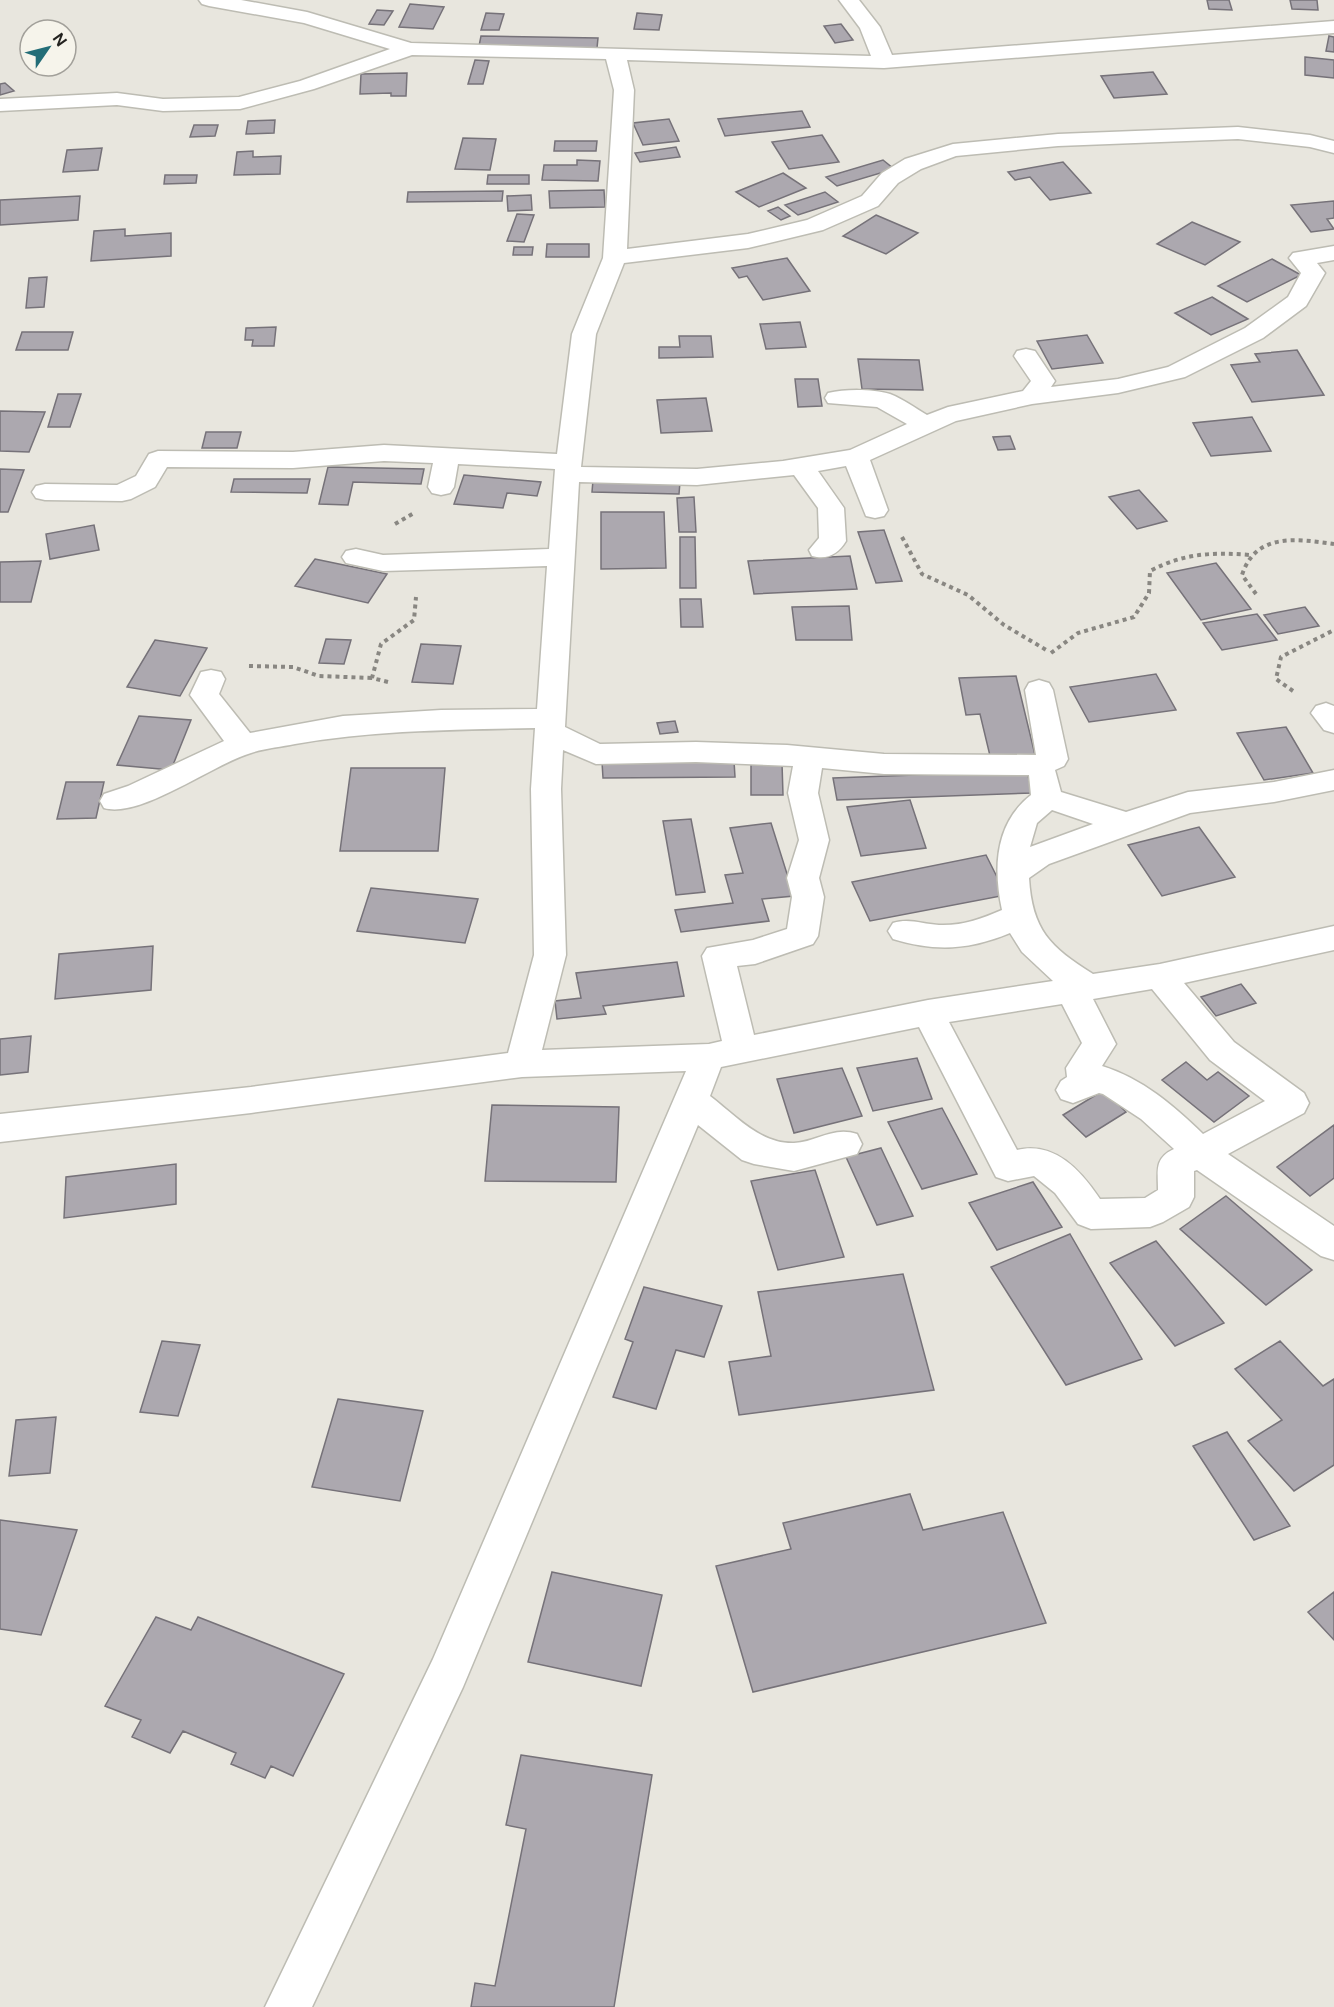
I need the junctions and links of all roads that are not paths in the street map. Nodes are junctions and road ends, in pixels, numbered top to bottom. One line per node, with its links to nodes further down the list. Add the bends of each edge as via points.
1 (208, 0): 4 (street, via 307,18)
2 (849, 0): 6 (street, via 870,27)
3 (1334, 27): 6 (street)
4 (410, 49): 5 (street); 7 (street, via 307,85 240,103 163,105 117,99)
5 (615, 53): 6 (street); 10 (street, via 624,90)
6 (884, 62)
7 (0, 105)
8 (1334, 147): 10 (street, via 1238,133 1058,140 953,150 913,164 890,178 870,201 815,225 748,241)
9 (1334, 253): 12 (street, via 1301,258 1313,273 1298,302 1218,352 1176,372 1118,386)
10 (615, 258): 18 (street, via 584,333)
11 (1026, 356): 12 (street, via 1043,381)
12 (1032, 397): 14 (street, via 948,415)
13 (837, 398): 14 (street, via 882,400)
14 (927, 425): 16 (street)
15 (447, 457): 18 (street); 19 (street); 20 (street, via 384,453 293,460 158,459 146,481 122,493)
16 (856, 457): 17 (street); 21 (street)
17 (801, 466): 18 (street, via 697,477); 22 (street, via 831,508 833,541)
18 (568, 468): 24 (street)
19 (441, 487)
20 (45, 492)
21 (875, 510)
22 (822, 550)
23 (356, 557): 24 (street, via 383,564)
24 (561, 557): 27 (street)
25 (212, 679): 28 (street, via 204,695)
26 (1039, 690): 30 (street, via 1053,759)
27 (550, 725): 28 (street, via 423,721 344,726); 29 (street, via 596,754 696,752); 43 (street, via 546,789 550,955)
28 (243, 744): 33 (street)
29 (809, 758): 30 (street, via 884,765); 42 (street, via 803,793 814,840 803,878 808,897 802,936 755,952 718,956 726,997)
30 (1040, 765): 32 (street)
31 (1331, 787): 34 (street, via 1188,803)
32 (1047, 798): 34 (street); 35 (street, via 1025,818 1013,853)
33 (115, 801)
34 (1126, 823): 35 (street, via 1038,856)
35 (1013, 873): 36 (street)
36 (1020, 915): 37 (street, via 976,934 939,937); 40 (street, via 1032,943)
37 (904, 931)
38 (1334, 938): 39 (street)
39 (1160, 976): 40 (street); 47 (street, via 1222,1051 1292,1103)
40 (1080, 989): 41 (street); 47 (street, via 1099,1044 1083,1068 1077,1088 1099,1078 1122,1086 1155,1108)
41 (928, 1013): 42 (street); 47 (street, via 1008,1167 1035,1162 1057,1172 1091,1214 1150,1212 1176,1197 1176,1164)
42 (725, 1053): 43 (street); 44 (street)
43 (522, 1064): 45 (street)
44 (691, 1100): 46 (street, via 754,1150 794,1157); 49 (street, via 448,1673)
45 (0, 1128)
46 (845, 1144)
47 (1199, 1153): 48 (street)
48 (1334, 1245)
49 (288, 2007)

